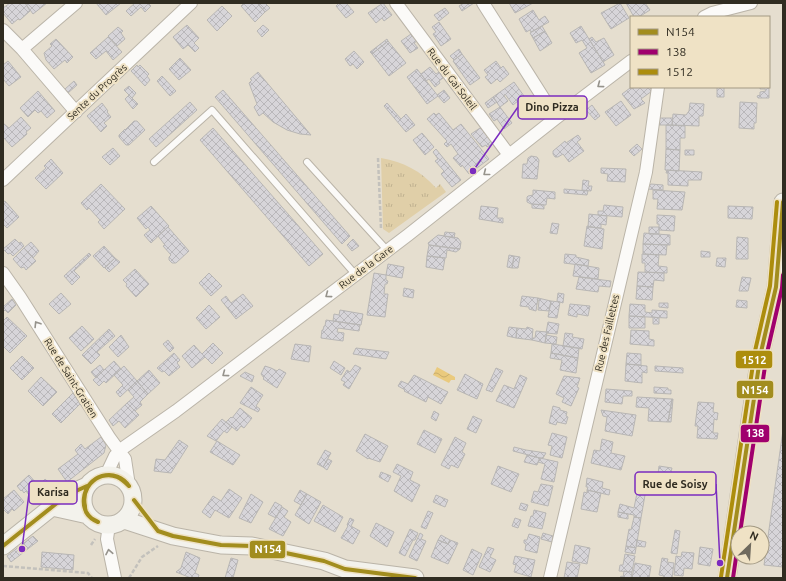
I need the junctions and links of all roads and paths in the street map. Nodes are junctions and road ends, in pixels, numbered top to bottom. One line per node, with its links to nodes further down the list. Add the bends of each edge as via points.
1 (76, 3): 8 (street)
2 (192, 3): 11 (street, Sente du Progrès)
3 (396, 3): 13 (street, Rue du Gai Soleil)
4 (483, 3): 12 (street)
5 (751, 3): 6 (street)
6 (706, 16)
7 (3, 30): 8 (street)
8 (22, 49): 11 (street)
9 (630, 63): 12 (street, Rue de la Gare, one-way to 12)
10 (658, 88): 36 (street, Rue des Faillettes, via 646,172)
11 (76, 112): 17 (street, Sente du Progrès)
12 (556, 118): 13 (street, Rue de la Gare)
13 (509, 155): 19 (street, Rue de la Gare, one-way to 19)
14 (378, 158): 19 (path)
15 (154, 162): 21 (lane, via 212,110)
16 (307, 162): 19 (lane)
17 (3, 180)
18 (783, 202): 37 (main road, via 776,287 756,380)
19 (383, 246): 21 (street, Rue de la Gare)
20 (3, 273): 22 (street, Rue de Saint-Gratien, one-way to 20)
21 (355, 274): 22 (street, Rue de la Gare, one-way to 22, via 176,411)
22 (119, 451): 23 (street, Rue de la Gare); 25 (street, Rue de Saint-Gratien, via 125,459)
23 (106, 475): 24 (main road, via 98,477); 25 (main road, via 119,477)
24 (87, 486): 26 (main road, via 68,495); 27 (main road, via 83,500)
25 (131, 493): 28 (main road, via 132,507 129,514); 29 (main road)
26 (52, 507): 27 (main road); 30 (main road)
27 (88, 515): 28 (main road, via 93,521 101,524)
28 (116, 523): 29 (main road); 33 (street, one-way to 28, via 107,539)
29 (166, 534): 34 (path, via 142,557); 35 (main road, via 221,545 252,546 319,559 344,569)
30 (3, 546)
31 (3, 566): 32 (path, via 88,573)
32 (92, 578)
33 (114, 578)
34 (129, 578)
35 (412, 578)
36 (550, 578)
37 (727, 578)

